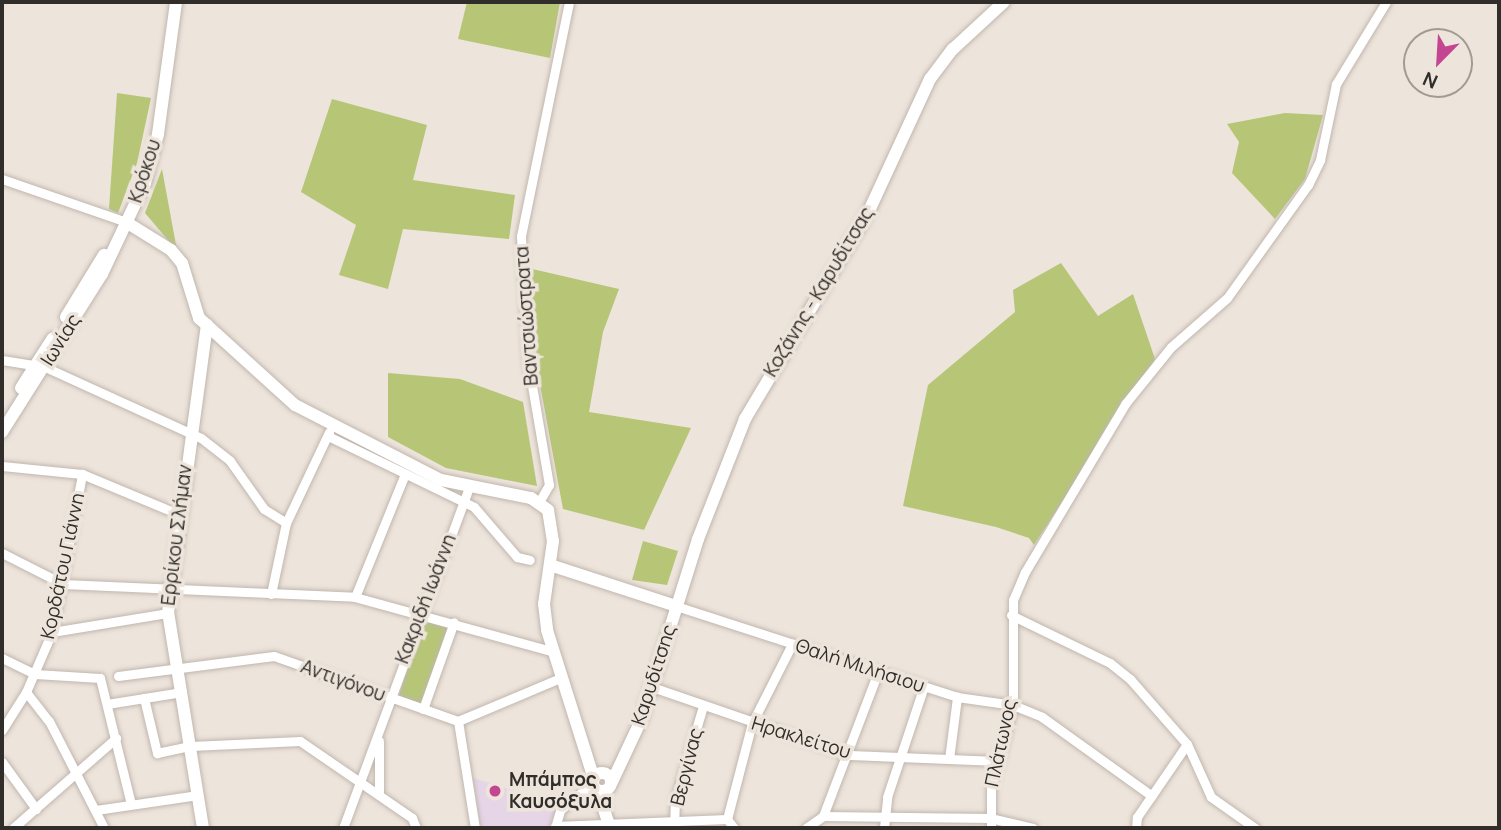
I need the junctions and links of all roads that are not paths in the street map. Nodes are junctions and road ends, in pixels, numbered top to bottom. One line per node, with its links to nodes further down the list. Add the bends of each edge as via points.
1 (176, 2): 6 (street, Κρόκου, via 149,171)
2 (569, 2): 18 (street, Βαντσιώστρατα, via 521,236 528,362 549,485)
3 (1004, 2): 29 (street, Κοζάνης - Καρυδίτσας, via 953,49 930,79 868,213 763,384 729,455)
4 (1386, 2): 32 (street, Πλάτωνος, via 1336,84 1320,160 1308,186 1227,298 1171,347 1125,404 1025,572)
5 (2, 179): 6 (street)
6 (126, 222): 7 (street, via 156,238 182,263 192,306); 9 (street, Ιωνίας)
7 (207, 325): 11 (street, via 278,393); 13 (street, Ερρίκου Σλήμαν)
8 (2, 360): 9 (street)
9 (40, 366): 10 (street, Ιωνίας); 12 (street, Ιωνίας); 13 (street)
10 (2, 418)
11 (330, 431): 16 (street); 17 (street); 21 (street)
12 (2, 432)
13 (190, 432): 20 (street, Ερρίκου Σλήμαν); 21 (street, via 220,451 264,509)
14 (2, 466): 15 (street)
15 (82, 474): 20 (street); 25 (street, Κορδάτου Γιάννη)
16 (405, 474): 19 (street); 28 (street)
17 (469, 488): 18 (street); 19 (street, Κακριδή Ιωάννη)
18 (539, 502): 24 (street, via 552,521)
19 (463, 503): 23 (street, via 474,507 517,557); 30 (street, Κακριδή Ιωάννη)
20 (178, 513): 26 (street, Ερρίκου Σλήμαν)
21 (286, 523): 27 (street)
22 (2, 553): 25 (street)
23 (530, 560)
24 (551, 565): 29 (street, Θαλή Μιλήσιου); 36 (street, via 544,609)
25 (63, 584): 26 (street); 34 (street, Κορδάτου Γιάννη)
26 (170, 587): 27 (street); 31 (street, Ερρίκου Σλήμαν)
27 (271, 594): 28 (street)
28 (355, 597): 30 (street)
29 (676, 606): 35 (street, Θαλή Μιλήσιου); 43 (street, Καρυδίτσης)
30 (420, 612): 33 (street); 47 (street, Κακριδή Ιωάννη)
31 (168, 613): 34 (street); 38 (street, Ερρίκου Σλήμαν)
32 (1011, 615): 51 (street, Πλάτωνος); 59 (street, via 1118,669)
33 (454, 622): 36 (street); 53 (street)
34 (52, 632): 40 (street, Κορδάτου Γιάννη)
35 (792, 644): 39 (street, Θαλή Μιλήσιου); 55 (street)
36 (551, 651): 42 (street)
37 (3, 661): 40 (street)
38 (178, 668): 41 (street, Αντιγόνου); 46 (street, Ερρίκου Σλήμαν); 47 (street, Αντιγόνου, via 275,656)
39 (878, 672): 44 (street, Θαλή Μιλήσιου); 61 (street)
40 (35, 674): 45 (street, Κορδάτου Γιάννη); 50 (street, via 100,678)
41 (118, 676)
42 (558, 678): 54 (street); 67 (street, via 578,736)
43 (652, 687): 52 (street, Ηρακλείτου); 67 (street, Καρυδίτσης, via 631,744)
44 (924, 687): 48 (street, Θαλή Μιλήσιου); 62 (street)
45 (26, 692): 56 (street, Κορδάτου Γιάννη); 66 (street, via 49,722)
46 (182, 692): 49 (street); 60 (street, Ερρίκου Σλήμαν)
47 (390, 697): 53 (street, Αντιγόνου); 57 (street, Κακριδή Ιωάννη)
48 (957, 697): 51 (street, Θαλή Μιλήσιου); 63 (street)
49 (144, 698): 50 (street); 60 (street, via 155,751)
50 (107, 704): 58 (street)
51 (1013, 705): 64 (street, Πλάτωνος); 71 (street, Θαλή Μιλήσιου, via 1042,717)
52 (703, 706): 55 (street, Ηρακλείτου); 79 (street, Βεργίνας)
53 (423, 709): 54 (street, Αντιγόνου)
54 (458, 721): 87 (street)
55 (752, 723): 61 (street, Ηρακλείτου); 77 (street)
56 (2, 730)
57 (379, 733): 68 (street, Κακριδή Ιωάννη); 70 (street)
58 (116, 738): 66 (street); 72 (street)
59 (1187, 744): 71 (street); 93 (street, via 1211,797)
60 (191, 746): 68 (street, via 300,741); 69 (street, Ερρίκου Σλήμαν)
61 (850, 755): 62 (street, Ηρακλείτου); 75 (street)
62 (900, 757): 63 (street, Ηρακλείτου); 78 (street)
63 (949, 759): 64 (street, Ηρακλείτου)
64 (998, 761): 76 (street, Πλάτωνος)
65 (2, 762): 73 (street)
66 (74, 776): 73 (street); 74 (street)
67 (602, 781): 80 (street); 81 (street, via 560,810)
68 (362, 784): 70 (street); 85 (street, Κακριδή Ιωάννη)
69 (198, 794): 72 (street); 84 (street, Ερρίκου Σλήμαν)
70 (379, 795): 86 (street, via 412,818)
71 (1152, 796): 92 (street)
72 (131, 804): 74 (street)
73 (36, 809): 82 (street)
74 (96, 810): 83 (street)
75 (823, 817): 78 (street); 89 (street)
76 (990, 818): 78 (street); 90 (street, Πλάτωνος); 91 (street)
77 (727, 819): 79 (street); 88 (street)
78 (884, 823)
79 (674, 825): 80 (street)
80 (609, 826): 81 (street)
81 (555, 827)
82 (13, 828)
83 (104, 828)
84 (203, 828)
85 (343, 828)
86 (416, 828)
87 (475, 828)
88 (734, 828)
89 (806, 828)
90 (990, 828)
91 (1033, 828)
92 (1136, 828)
93 (1255, 828)

